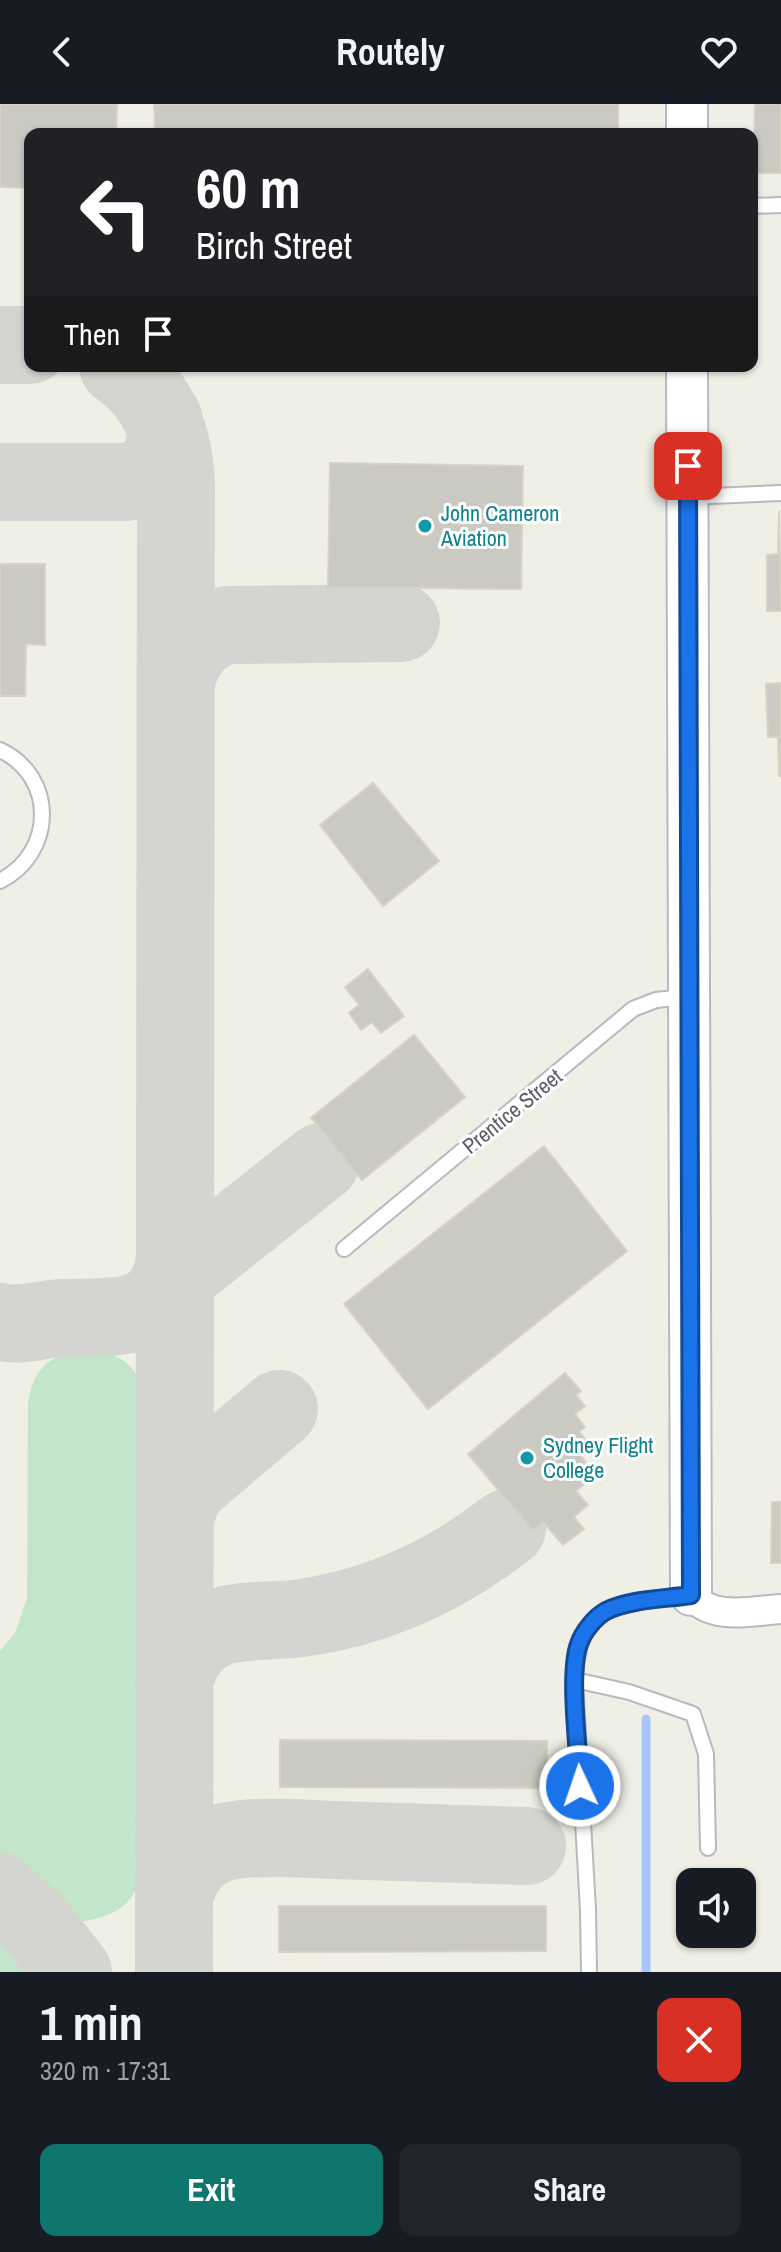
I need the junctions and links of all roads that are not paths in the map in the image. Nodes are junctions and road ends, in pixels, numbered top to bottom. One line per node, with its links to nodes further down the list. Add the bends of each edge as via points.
1 (687, 104): 2 (street)
2 (687, 128)
3 (781, 205): 4 (lane)
4 (758, 206)
5 (687, 372): 7 (street)
6 (781, 493): 7 (lane)
7 (688, 497): 10 (street)
8 (0, 750): 9 (lane, via 26,768 42,816 34,850 24,865)
9 (0, 881)
10 (689, 997): 11 (lane, Prentice Street, via 633,1009); 12 (street)
11 (344, 1249)
12 (691, 1595): 13 (street, via 713,1611); 14 (lane, via 602,1612 579,1643)
13 (781, 1609)
14 (575, 1680): 15 (lane, via 693,1714 706,1754); 16 (lane)
15 (708, 1848)
16 (589, 1972)

